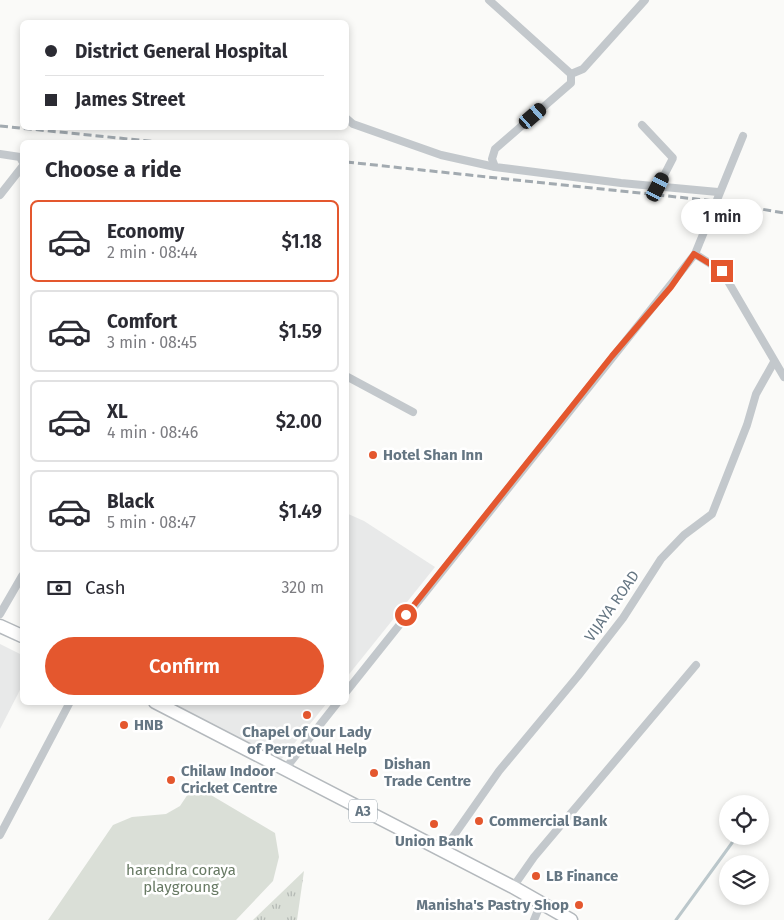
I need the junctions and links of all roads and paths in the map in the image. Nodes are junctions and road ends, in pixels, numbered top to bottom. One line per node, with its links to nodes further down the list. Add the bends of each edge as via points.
1 (489, 0): 3 (street)
2 (645, 0): 3 (street, via 583,69)
3 (571, 74): 9 (street, via 571,83 495,149 492,159)
4 (349, 121): 9 (street, via 440,155)
5 (642, 125): 11 (street, via 673,158)
6 (743, 136): 12 (street)
7 (0, 154): 8 (street)
8 (20, 157)
9 (495, 166): 11 (street)
10 (20, 170): 13 (street)
11 (658, 187): 12 (street)
12 (718, 192): 14 (street)
13 (0, 195)
14 (694, 254): 15 (street, via 722,271); 24 (street, via 671,287 606,363)
15 (774, 362): 16 (street); 30 (street, VIJAYA ROAD, via 756,394 747,426 712,514 684,535 661,559 623,618 499,771)
16 (784, 377)
17 (349, 378): 18 (street)
18 (413, 412)
19 (20, 579): 20 (street)
20 (0, 614)
21 (0, 626): 22 (highway)
22 (20, 635)
23 (696, 665): 31 (street, via 534,857)
24 (349, 688)
25 (68, 705): 29 (street)
26 (162, 705): 28 (highway, A3)
27 (336, 705): 28 (street)
28 (285, 770): 30 (highway, A3)
29 (0, 835)
30 (442, 851): 31 (highway, A3)
31 (513, 887): 32 (highway, A3)
32 (540, 903): 33 (street); 34 (highway, A3)
33 (534, 920)
34 (571, 920)

